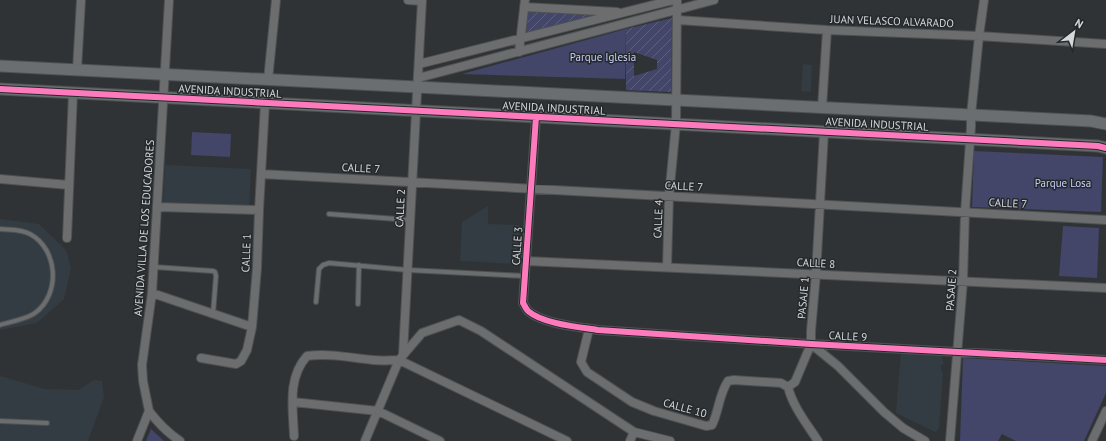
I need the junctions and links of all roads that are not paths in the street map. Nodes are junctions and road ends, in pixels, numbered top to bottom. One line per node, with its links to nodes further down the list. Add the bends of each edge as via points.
1 (81, 0): 21 (street)
2 (169, 0): 22 (street, AVENIDA VILLA DE LOS EDUCADORES)
3 (276, 0): 23 (street)
4 (408, 0): 9 (street)
5 (673, 0): 12 (street)
6 (678, 0): 11 (street, CALLE 4)
7 (714, 0): 11 (street)
8 (984, 0): 15 (street, PASAJE 2)
9 (422, 1): 19 (street, CALLE 2)
10 (525, 4): 12 (street); 16 (street)
11 (678, 10): 13 (street, CALLE 4); 18 (street)
12 (625, 12): 16 (street)
13 (678, 20): 14 (street, JUAN VELASCO ALVARADO); 28 (street, CALLE 4)
14 (827, 30): 15 (street, JUAN VELASCO ALVARADO); 30 (street)
15 (979, 36): 17 (street, JUAN VELASCO ALVARADO); 32 (street, PASAJE 2)
16 (520, 38): 18 (street); 19 (street)
17 (1106, 44)
18 (519, 52): 24 (street)
19 (418, 64): 24 (street, CALLE 2)
20 (0, 66): 21 (street, AVENIDA INDUSTRIAL)
21 (77, 70): 22 (street, AVENIDA INDUSTRIAL)
22 (164, 74): 23 (street, AVENIDA INDUSTRIAL); 26 (street, AVENIDA VILLA DE LOS EDUCADORES)
23 (268, 80): 24 (street, AVENIDA INDUSTRIAL)
24 (418, 83): 28 (street, AVENIDA INDUSTRIAL); 31 (street, CALLE 2)
25 (0, 89): 27 (street, AVENIDA INDUSTRIAL)
26 (163, 92): 27 (street, AVENIDA INDUSTRIAL); 29 (street, AVENIDA INDUSTRIAL); 46 (street, AVENIDA VILLA DE LOS EDUCADORES)
27 (73, 93): 42 (street)
28 (676, 100): 30 (street, AVENIDA INDUSTRIAL); 34 (street, CALLE 4)
29 (265, 103): 31 (street, AVENIDA INDUSTRIAL); 39 (street, CALLE 1)
30 (822, 108): 32 (street, AVENIDA INDUSTRIAL)
31 (416, 111): 33 (street, AVENIDA INDUSTRIAL); 41 (street, CALLE 2)
32 (971, 115): 35 (street, AVENIDA INDUSTRIAL); 37 (street, PASAJE 2)
33 (536, 117): 34 (street, AVENIDA INDUSTRIAL); 43 (street, CALLE 3)
34 (676, 124): 36 (street, AVENIDA INDUSTRIAL); 44 (street, CALLE 4)
35 (1106, 124)
36 (824, 132): 37 (street, AVENIDA INDUSTRIAL); 45 (street, PASAJE 1)
37 (970, 139): 38 (street, AVENIDA INDUSTRIAL); 48 (street, PASAJE 2)
38 (1106, 148)
39 (262, 174): 41 (street, CALLE 7); 47 (street, CALLE 1)
40 (0, 179): 42 (street)
41 (412, 182): 43 (street, CALLE 7); 50 (street, CALLE 2)
42 (69, 185): 53 (street)
43 (531, 188): 44 (street, CALLE 7); 54 (street, CALLE 3)
44 (669, 196): 45 (street, CALLE 7); 57 (street, CALLE 4)
45 (820, 204): 48 (street, CALLE 7); 59 (street, PASAJE 1)
46 (158, 207): 47 (street); 56 (street, AVENIDA VILLA DE LOS EDUCADORES)
47 (259, 210): 68 (street, CALLE 1)
48 (965, 212): 51 (street, CALLE 7); 61 (street, PASAJE 2)
49 (329, 214): 50 (lane)
50 (410, 220): 58 (street, CALLE 2)
51 (1106, 220)
52 (0, 229): 67 (lane, via 18,230 40,241 48,252 53,278 51,293 35,313)
53 (67, 238)
54 (526, 261): 57 (street, CALLE 8); 60 (street, CALLE 3)
55 (359, 265): 58 (lane); 64 (lane, via 322,265 319,268); 65 (lane)
56 (154, 266): 63 (street, AVENIDA VILLA DE LOS EDUCADORES); 66 (lane, via 215,272)
57 (666, 267): 59 (street, CALLE 8)
58 (408, 270): 60 (lane); 72 (street, CALLE 2)
59 (816, 274): 61 (street, CALLE 8); 70 (street, PASAJE 1)
60 (525, 276): 69 (street, CALLE 3, via 523,303 527,310 544,319)
61 (963, 281): 62 (street, CALLE 8); 71 (street, PASAJE 2)
62 (1106, 288)
63 (152, 293): 66 (street); 77 (street, AVENIDA VILLA DE LOS EDUCADORES, via 142,365)
64 (316, 302)
65 (358, 304)
66 (213, 314): 68 (street)
67 (0, 325)
68 (252, 327): 73 (street, CALLE 1, via 247,350 241,361 236,364)
69 (589, 329): 70 (street, CALLE 9); 75 (street, CALLE 10, via 581,362 587,372 632,402 654,411 706,426 712,425 728,381 781,383)
70 (811, 344): 71 (street, CALLE 9); 75 (street, PASAJE 1, via 795,382); 92 (street, via 838,366 884,412 903,428)
71 (957, 352): 74 (street, CALLE 9); 93 (street, PASAJE 2)
72 (401, 357): 76 (street, via 374,360 327,355 307,356 295,375); 78 (street); 82 (street, via 422,333 459,320 482,331); 88 (street)
73 (202, 358)
74 (1106, 360)
75 (788, 387): 91 (street, via 798,412)
76 (293, 402): 78 (street); 83 (street)
77 (149, 411): 84 (street); 85 (street)
78 (378, 411): 86 (street); 87 (street)
79 (1106, 411): 94 (street)
80 (0, 421): 81 (lane)
81 (47, 423)
82 (634, 432): 89 (street); 90 (street)
83 (294, 436)
84 (137, 441)
85 (180, 441)
86 (365, 441)
87 (440, 441)
88 (566, 441)
89 (630, 441)
90 (670, 441)
91 (818, 441)
92 (925, 441)
93 (950, 441)
94 (1092, 441)

